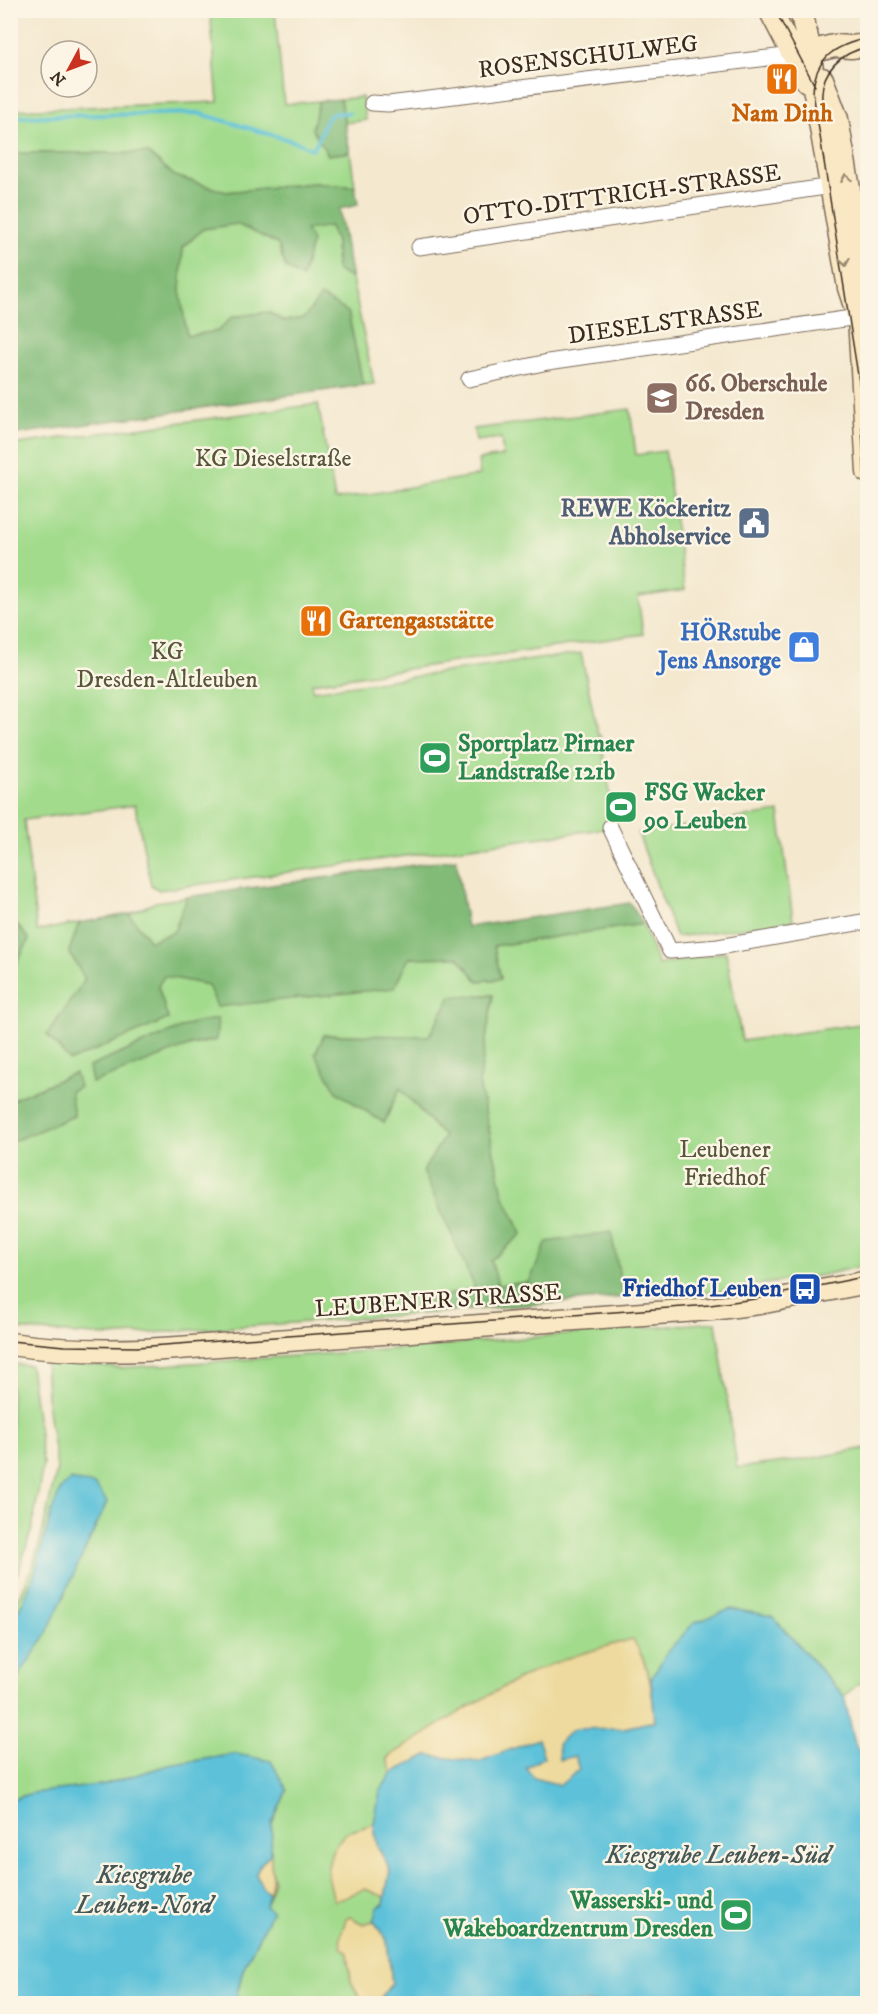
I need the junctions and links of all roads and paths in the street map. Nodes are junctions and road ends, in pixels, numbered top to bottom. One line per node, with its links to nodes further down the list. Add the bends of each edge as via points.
1 (770, 10): 6 (street)
2 (801, 10): 6 (street)
3 (867, 30): 5 (street)
4 (867, 45): 5 (street)
5 (834, 46): 6 (street)
6 (802, 53): 7 (street, ROSENSCHULWEG); 8 (street, via 817,101); 10 (street, one-way to 6, via 865,282 837,119)
7 (372, 103)
8 (832, 186): 9 (street, OTTO-DITTRICH-STRASSE); 10 (street, one-way to 10, via 849,288)
9 (418, 247)
10 (863, 316): 11 (street, DIESELSTRASSE, via 548,362); 12 (street)
11 (469, 379)
12 (867, 445): 13 (street)
13 (867, 472)
14 (610, 827): 15 (street, via 670,951 718,947)
15 (867, 921)
16 (867, 1282): 17 (street, LEUBENER STRASSE, via 711,1309 137,1351)
17 (10, 1344)

